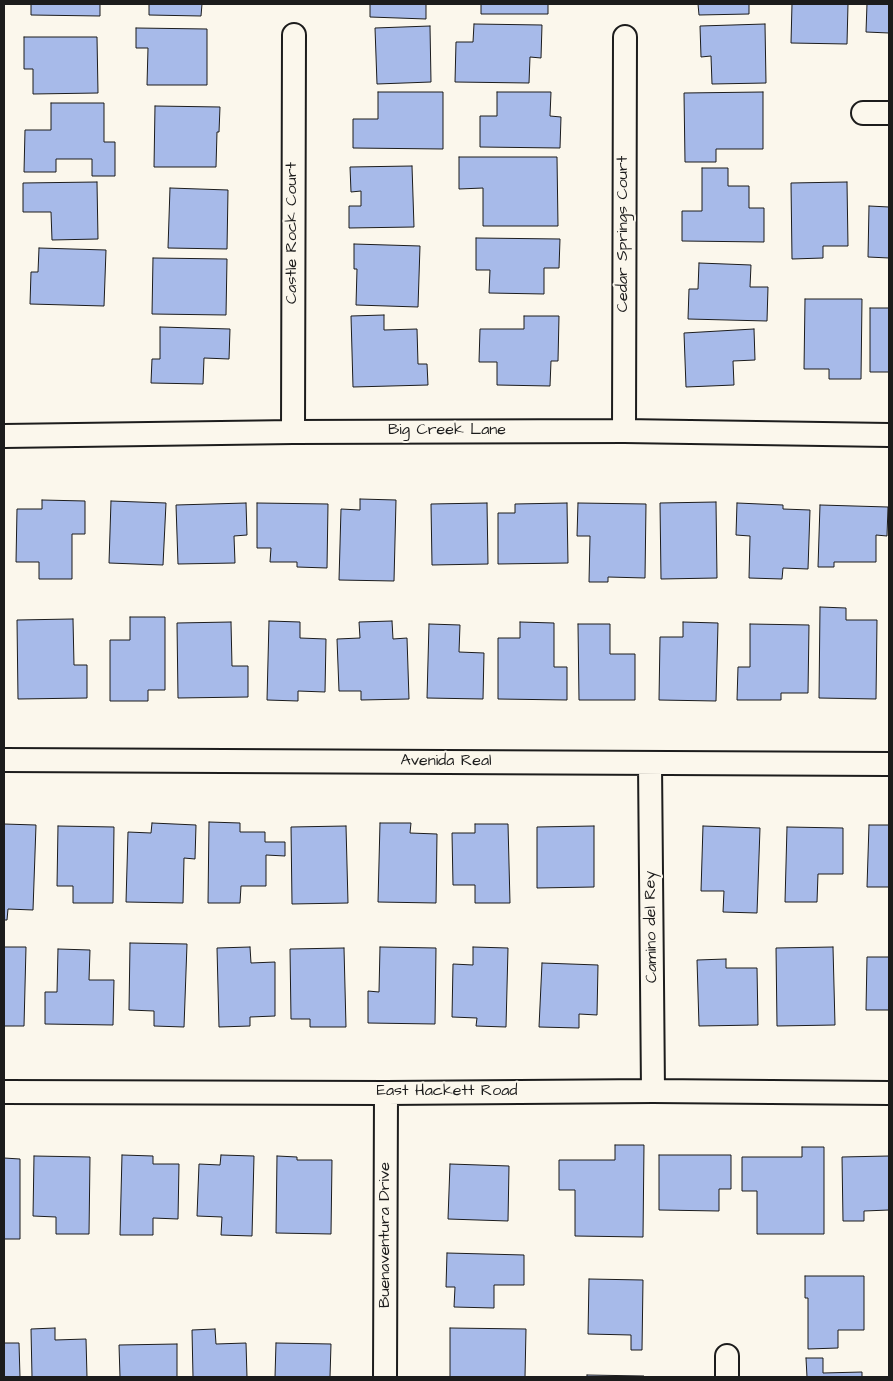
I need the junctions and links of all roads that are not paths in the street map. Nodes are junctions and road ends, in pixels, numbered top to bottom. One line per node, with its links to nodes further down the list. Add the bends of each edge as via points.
1 (294, 35): 6 (street, Castle Rock Court)
2 (625, 37): 5 (street, Cedar Springs Court)
3 (863, 113): 4 (street)
4 (889, 113)
5 (624, 431): 6 (street, Big Creek Lane); 7 (street, Big Creek Lane)
6 (293, 432): 8 (street, Big Creek Lane)
7 (889, 435)
8 (4, 436)
9 (4, 760): 10 (street, Avenida Real)
10 (650, 764): 11 (street, Avenida Real); 12 (street, Camino del Rey)
11 (889, 764)
12 (653, 1091): 14 (street, East Hackett Road); 15 (street, East Hackett Road)
13 (4, 1092): 14 (street, East Hackett Road)
14 (386, 1093): 16 (street, Buenaventura Drive)
15 (889, 1093)
16 (385, 1377)

